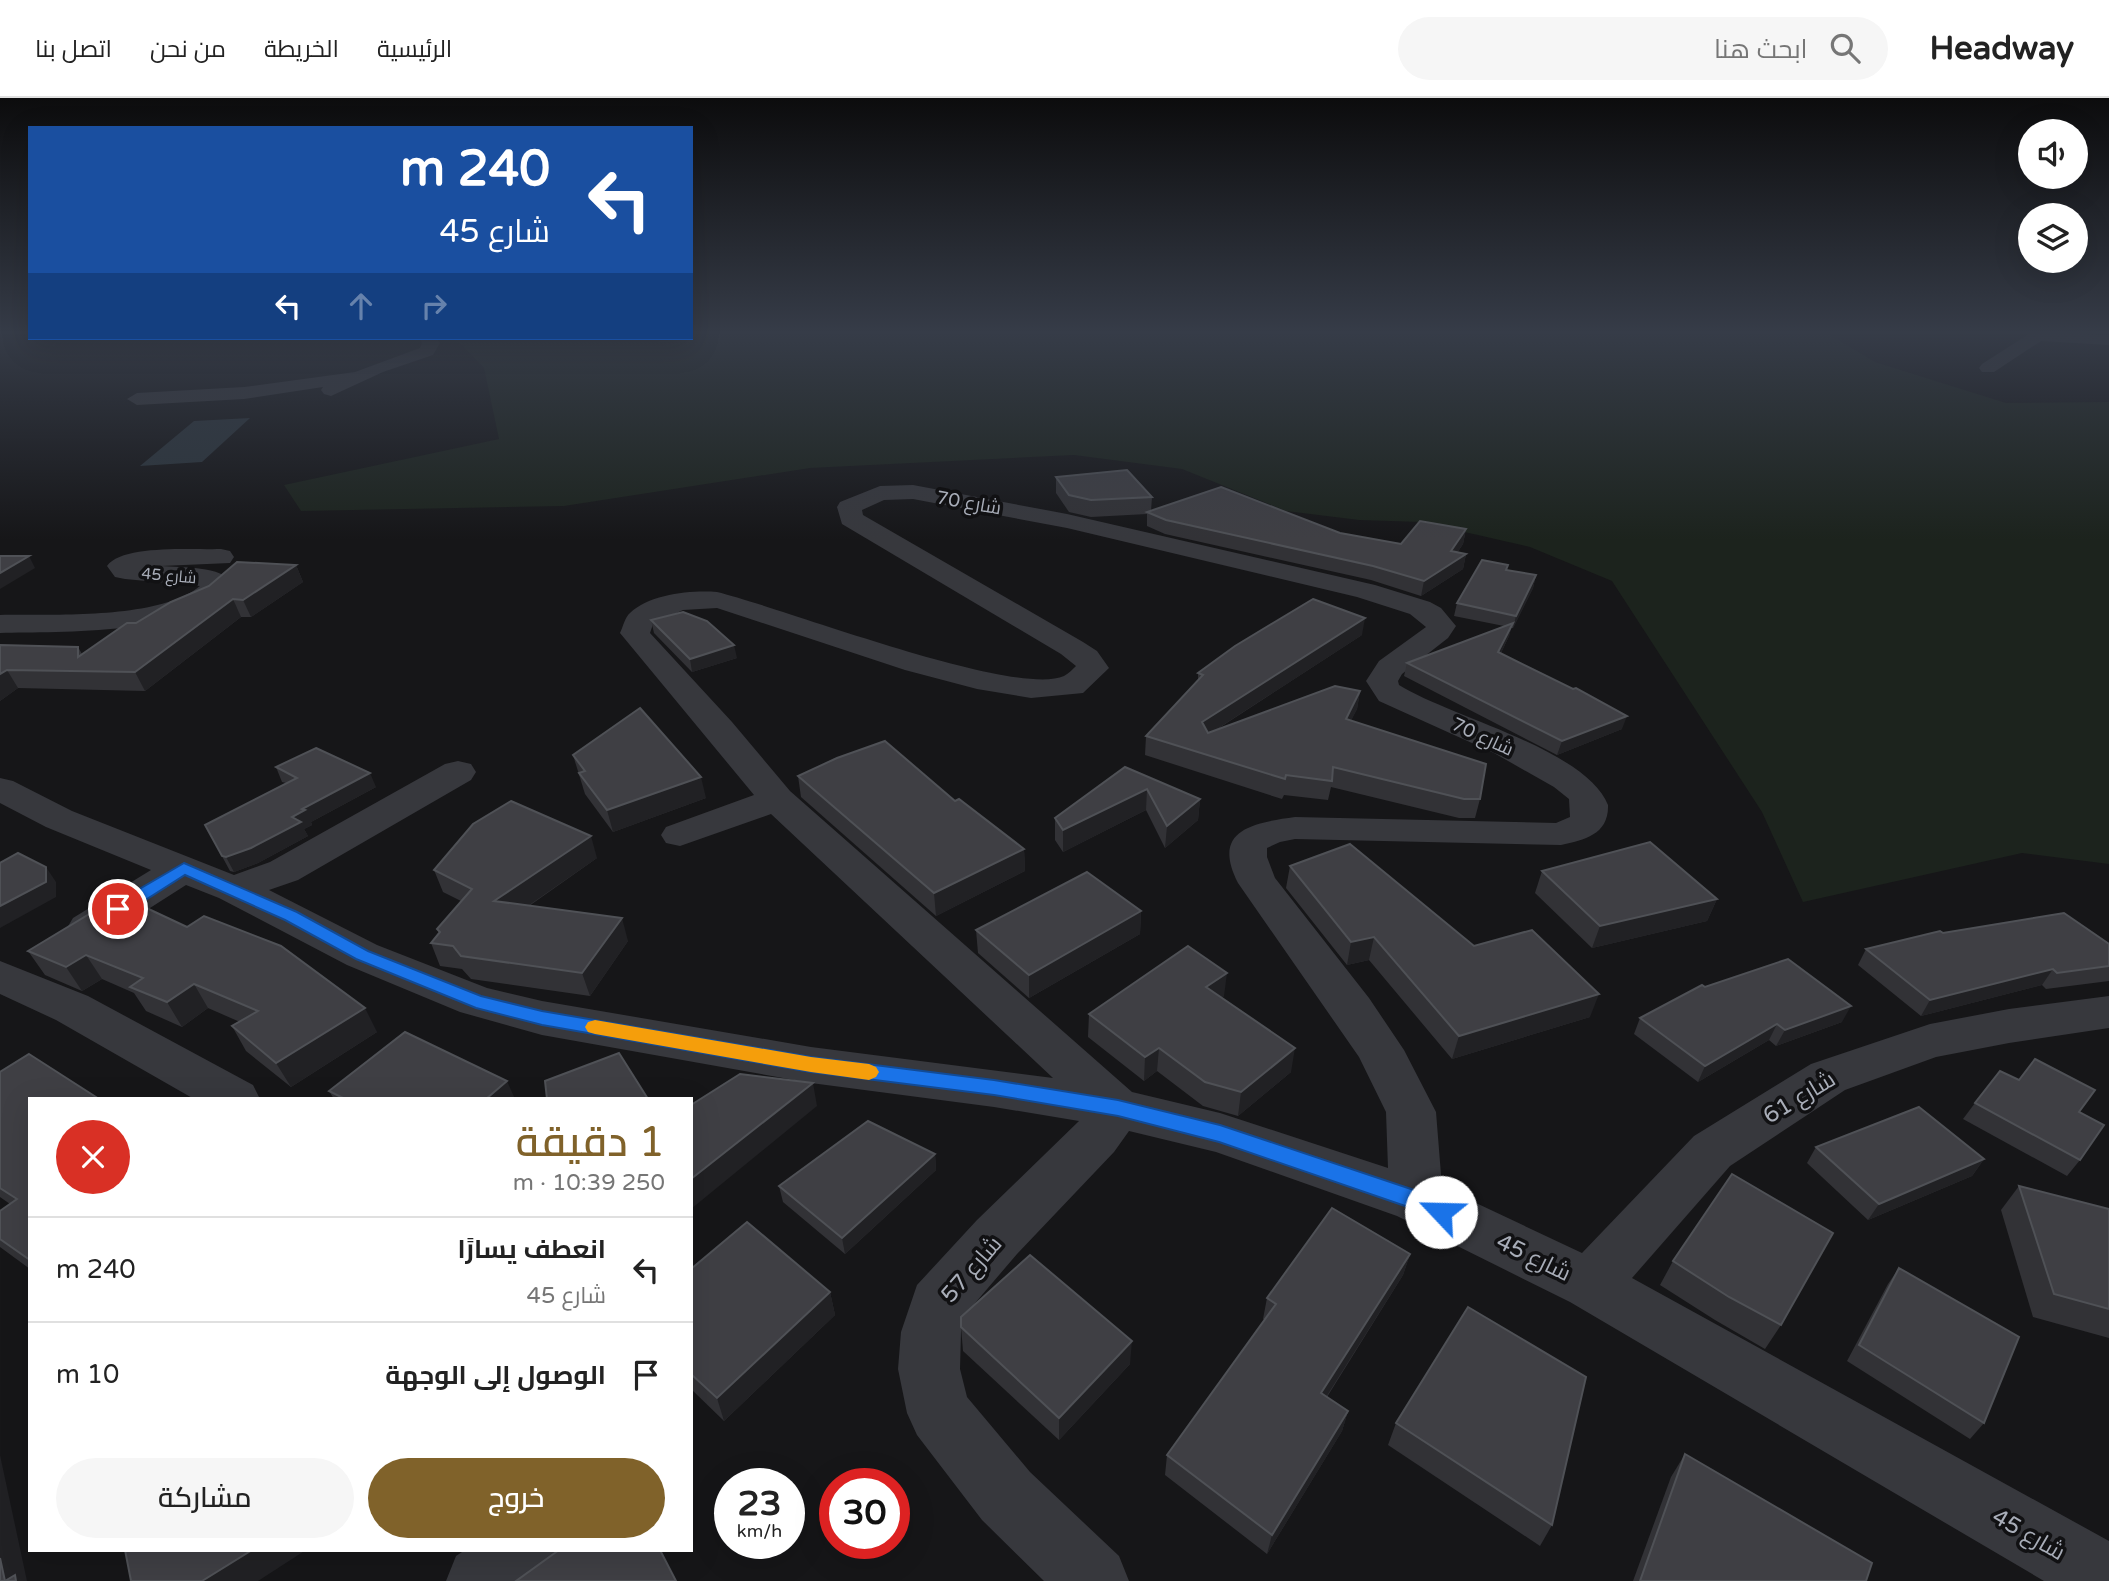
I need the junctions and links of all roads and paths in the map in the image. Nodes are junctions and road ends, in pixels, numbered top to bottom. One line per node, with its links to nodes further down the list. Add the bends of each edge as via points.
1 (221, 556): 2 (street, شارع 45, via 139,559 120,566 220,584 207,597 184,607 141,616)
2 (0, 624)
3 (458, 772): 8 (street, via 284,871)
4 (0, 789): 7 (street, شارع 45, via 60,820)
5 (777, 799): 6 (street); 12 (street, شارع 70); 13 (street, شارع 70, via 640,641 635,633 640,619 668,605 715,600 936,670 1012,687 1058,688 1079,682 1093,668 1072,648 851,519 849,507 880,493 955,498 1067,521 1322,580 1431,614 1441,626 1438,632 1390,668 1382,686 1514,749 1578,787 1590,801 1586,824 1561,834 1525,835 1295,828 1255,839 1246,853 1258,883 1373,1040 1411,1112)
6 (680, 835)
7 (184, 869): 8 (street, شارع 45); 9 (street)
8 (233, 889): 12 (street, شارع 45, via 362,955 476,1001 542,1018 811,1065)
9 (22, 965): 11 (street, via 72,1008)
10 (2109, 1012): 14 (street, شارع 61, via 1930,1041 1828,1077 1712,1152)
11 (231, 1097)
12 (1118, 1108): 13 (street, شارع 45, via 1220,1133); 18 (street, شارع 57, via 938,1304 930,1344 929,1369 939,1413 1006,1496)
13 (1416, 1200): 14 (street, شارع 45)
14 (1590, 1284): 16 (street, شارع 45)
15 (527, 1552): 17 (street)
16 (2109, 1580)
17 (481, 1581)
18 (1094, 1581)

